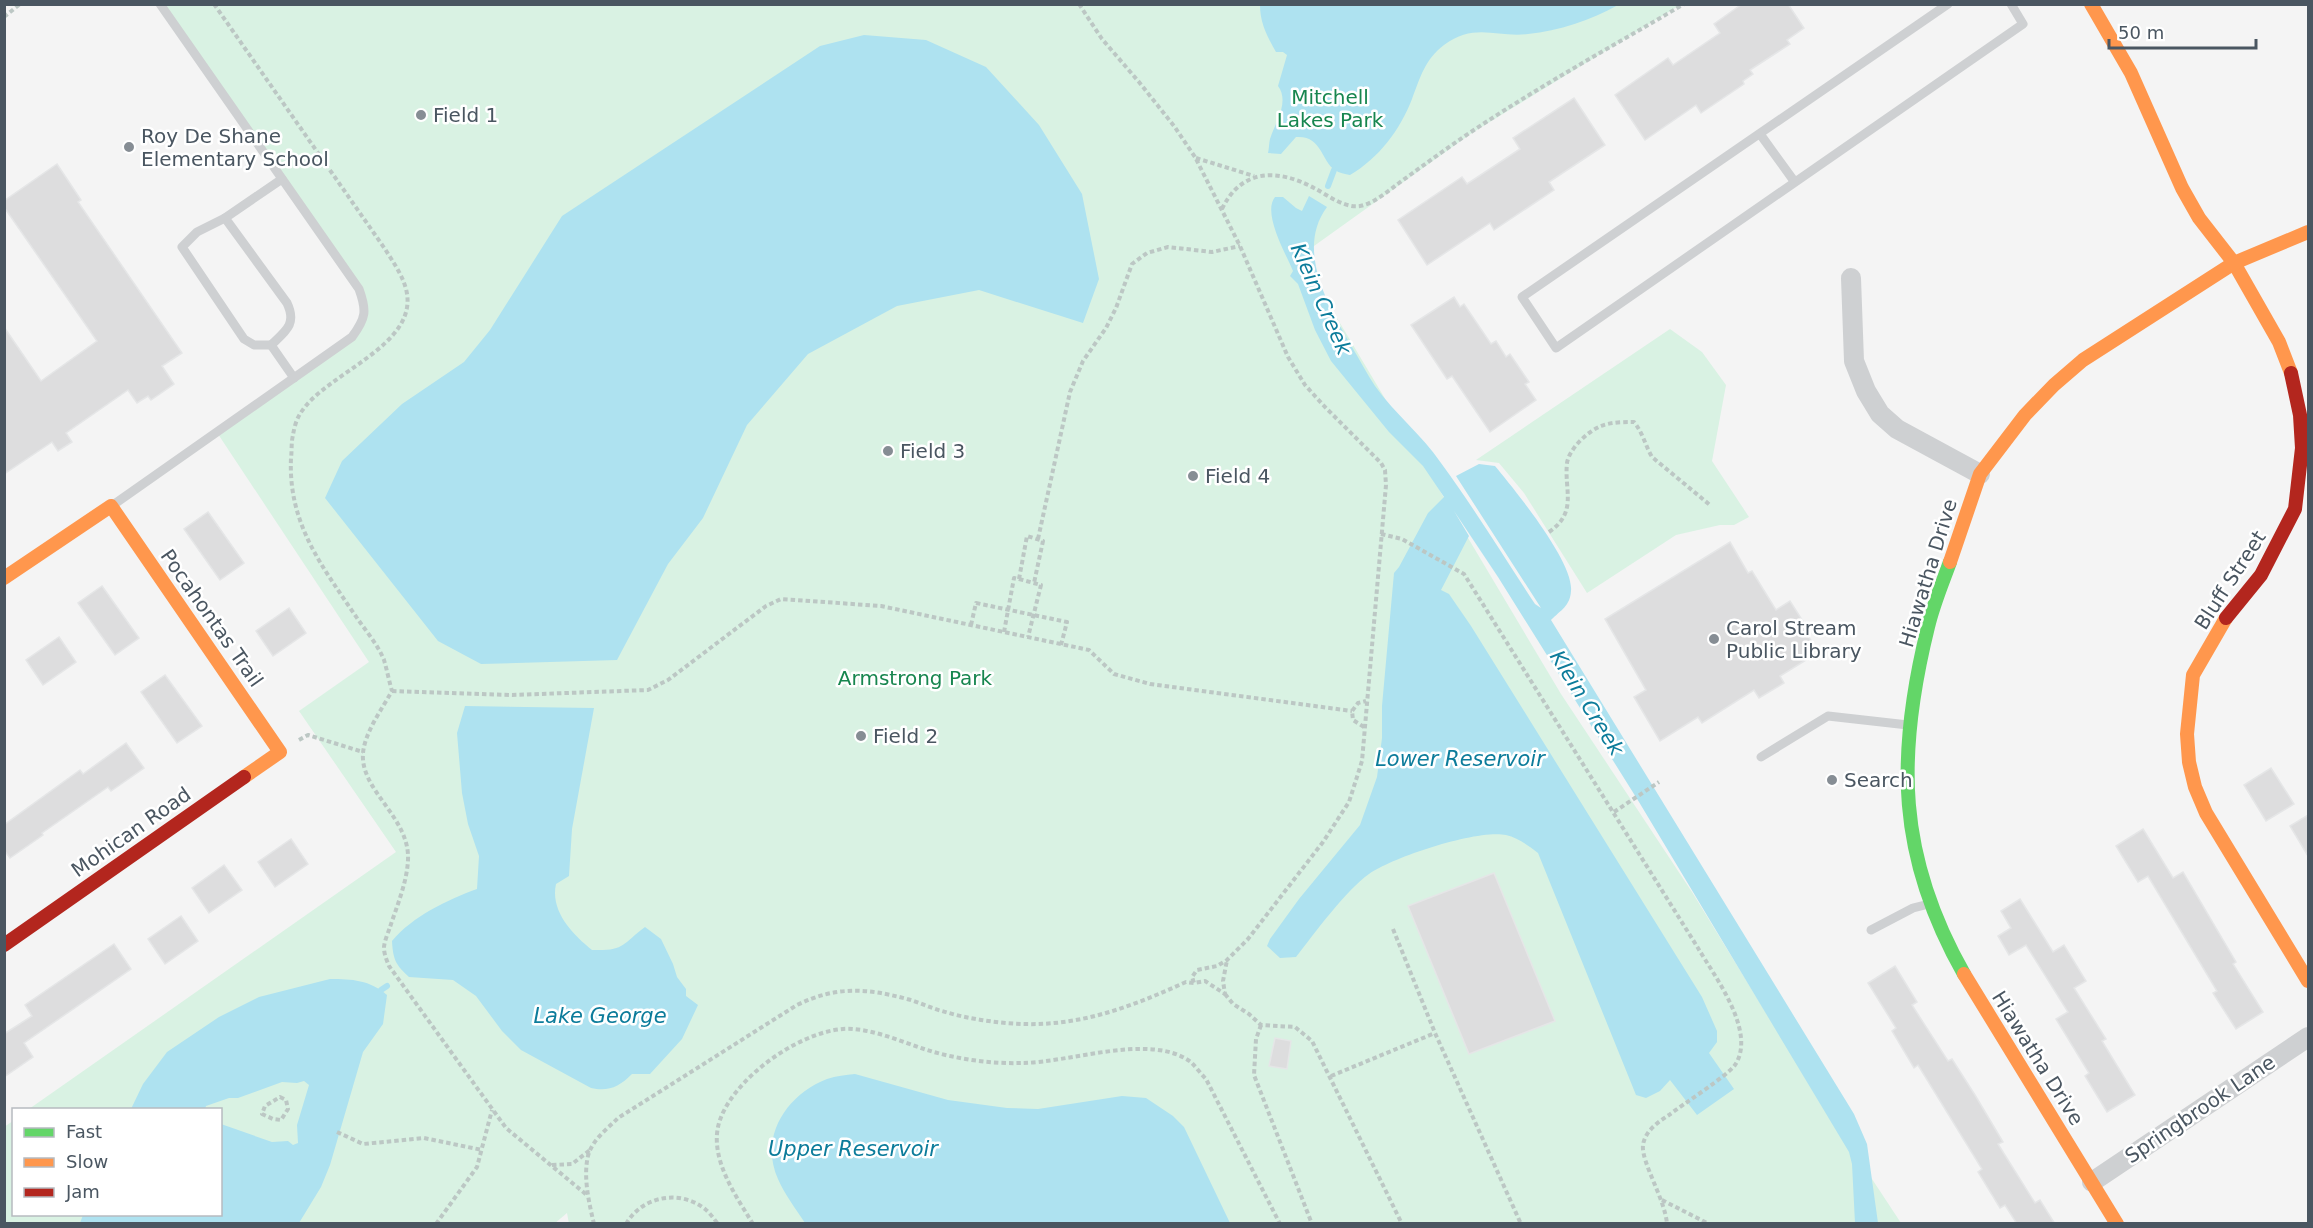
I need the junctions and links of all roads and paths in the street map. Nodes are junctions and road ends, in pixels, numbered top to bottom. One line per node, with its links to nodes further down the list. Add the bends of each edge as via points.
1 (20, 4): 8 (path)
2 (160, 4): 12 (lane)
3 (1079, 4): 10 (path)
4 (1684, 4): 11 (path, via 1466,135 1363,206 1350,206 1291,178)
5 (1948, 4): 9 (lane)
6 (2011, 4): 13 (lane, via 2023,24)
7 (2091, 4): 18 (street, Bluff Street, via 2131,73 2181,188)
8 (4, 17)
9 (1760, 134): 13 (lane); 13 (lane, via 1522,297 1556,348)
10 (1195, 158): 11 (path); 14 (path)
11 (1255, 177): 14 (path, via 1236,186)
12 (282, 178): 15 (lane); 21 (lane, via 359,290 365,305 364,322 352,337)
13 (1794, 181)
14 (1222, 210): 17 (path)
15 (225, 218): 20 (lane, via 292,314 291,324); 20 (lane, via 197,232 182,247 244,339 254,345)
16 (2308, 232): 18 (street, Hiawatha Drive)
17 (1240, 246): 26 (path, via 1288,357 1305,385 1385,470); 27 (path, via 1212,252 1168,247 1147,253 1132,264 1116,308 1083,362 1071,392)
18 (2234, 263): 22 (street, Hiawatha Drive, via 2083,360 2025,415); 51 (street, Bluff Street, via 2279,342 2293,377 2302,448 2295,510 2261,575 2224,621 2193,675 2187,734 2189,762 2206,813)
19 (1851, 278): 22 (street, via 1854,361 1881,414 1897,429)
20 (271, 345): 21 (lane)
21 (294, 378): 24 (lane)
22 (1980, 474): 39 (street, Hiawatha Drive, via 1928,625)
23 (1710, 505): 25 (path, via 1652,458 1634,422 1623,422 1601,426 1569,454 1568,506 1558,525)
24 (111, 506): 28 (street); 41 (street, Pocahontas Trail)
25 (1549, 532)
26 (1381, 534): 37 (path); 45 (path, via 1408,542 1464,574)
27 (1038, 539): 29 (path, via 1027,536); 30 (path, via 1043,541)
28 (4, 578)
29 (1019, 579): 30 (path); 31 (path, via 1014,578)
30 (1034, 583): 32 (path, via 1041,585)
31 (1008, 610): 32 (path); 33 (path, via 976,603); 34 (path)
32 (1034, 615): 35 (path); 36 (path, via 1067,622)
33 (970, 625): 34 (path); 42 (path, via 880,606 781,599 766,606 668,680 648,690 512,695 392,691)
34 (1004, 632): 35 (path)
35 (1028, 638): 36 (path)
36 (1061, 645): 38 (path, via 1089,650 1114,674 1150,684)
37 (1366, 701): 38 (path, via 1358,703); 40 (path)
38 (1352, 711): 40 (path, via 1353,720)
39 (1909, 726): 43 (lane, via 1828,716); 46 (street, Hiawatha Drive, via 1907,799 1918,867)
40 (1364, 727): 50 (path, via 1362,761 1349,802 1310,859)
41 (280, 752): 42 (path, via 308,735); 49 (street, Mohican Road)
42 (363, 752): 58 (path, via 364,770 407,845 408,862 384,947 386,958)
43 (1761, 757)
44 (1659, 782): 45 (path)
45 (1614, 812): 66 (path, via 1741,1029 1742,1042 1735,1065 1653,1126 1643,1144 1643,1155)
46 (1930, 904): 48 (lane, via 1913,908); 64 (street, Hiawatha Drive, via 1966,978)
47 (1393, 929): 55 (path)
48 (1871, 930)
49 (4, 945)
50 (1227, 960): 52 (path, via 1197,970 1192,977); 53 (path)
51 (2308, 981)
52 (1194, 983): 53 (path, via 1205,981); 61 (path, via 1186,982 1097,1017 1024,1024 941,1011 872,991 819,994 618,1118)
53 (1225, 994): 54 (path)
54 (1261, 1025): 57 (path, via 1295,1027 1312,1041); 73 (path, via 1254,1075)
55 (1434, 1033): 57 (path); 75 (path)
56 (2308, 1037): 64 (street, Springbrook Lane)
57 (1331, 1077): 74 (path)
58 (492, 1110): 62 (path); 63 (path, via 506,1128)
59 (289, 1113): 59 (path, via 286,1100 280,1097 262,1109 265,1116 279,1121)
60 (337, 1132): 62 (path, via 363,1144 424,1138)
61 (591, 1149): 63 (path, via 572,1164); 65 (path)
62 (482, 1150): 67 (path, via 477,1167)
63 (551, 1165): 65 (path)
64 (2091, 1182): 78 (street, Hiawatha Drive)
65 (588, 1196): 68 (path)
66 (1662, 1200): 76 (path); 77 (path)
67 (436, 1224)
68 (594, 1224)
69 (626, 1224): 70 (path, via 643,1205 673,1197 687,1199 705,1209)
70 (718, 1224)
71 (753, 1224): 72 (path, via 727,1180 720,1157 718,1129 726,1104 741,1085 788,1049 832,1029 868,1031 931,1051 978,1060 1022,1063 1141,1048 1165,1051 1190,1062 1206,1079)
72 (1280, 1224)
73 (1312, 1224)
74 (1402, 1224)
75 (1521, 1224)
76 (1667, 1224)
77 (1709, 1224)
78 (2117, 1224)

